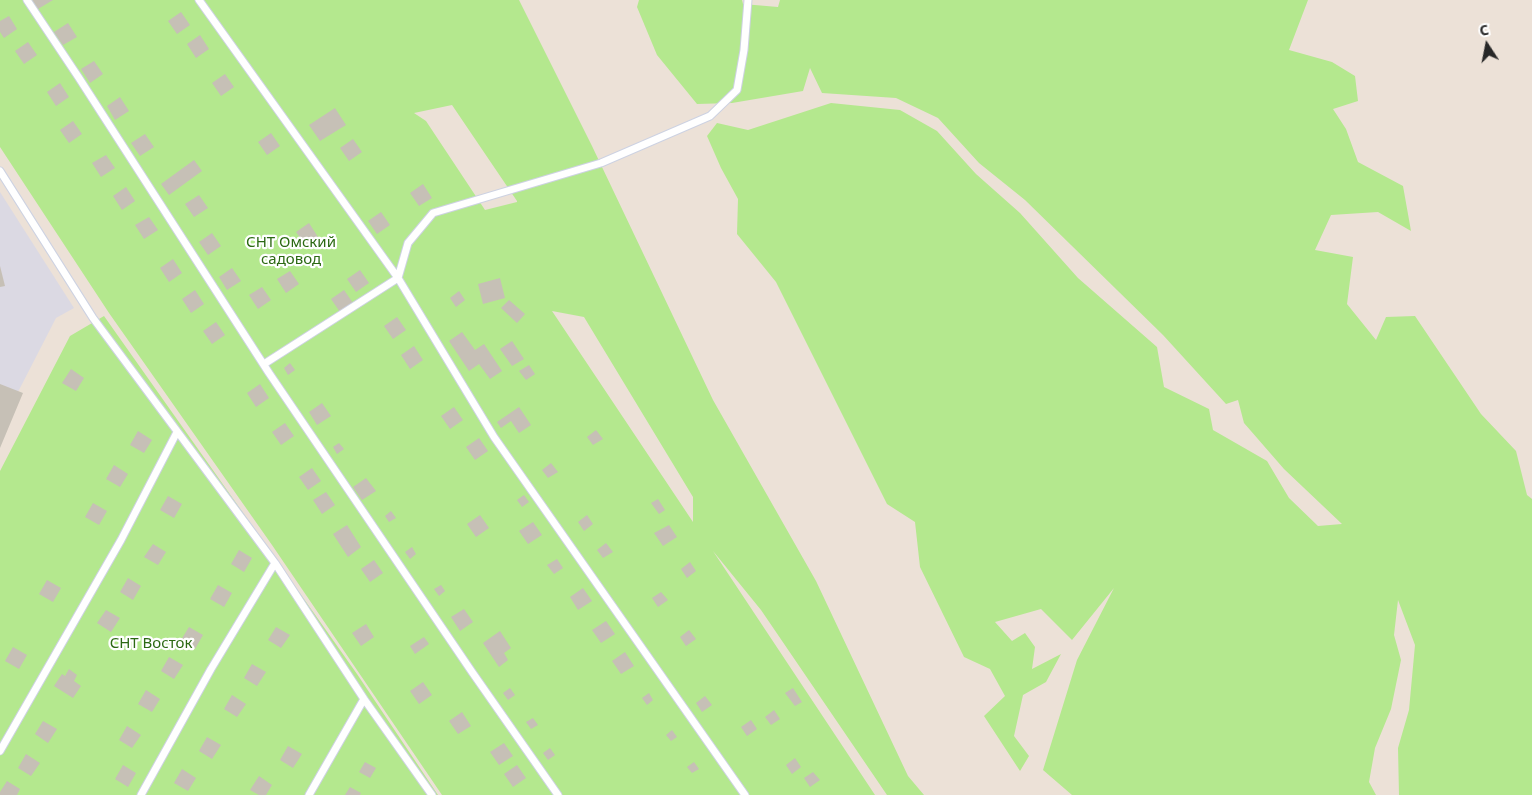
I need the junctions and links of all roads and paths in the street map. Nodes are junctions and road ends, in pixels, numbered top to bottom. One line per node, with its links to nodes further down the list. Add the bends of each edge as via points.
1 (26, 0): 6 (lane)
2 (199, 0): 5 (lane)
3 (748, 0): 5 (lane, via 737,90 710,116 601,163 433,213 408,243)
4 (0, 171): 7 (lane, via 93,318)
5 (398, 278): 6 (lane); 15 (lane, via 494,437)
6 (264, 364): 14 (lane)
7 (177, 432): 8 (lane); 10 (lane, via 121,540)
8 (275, 563): 9 (lane); 11 (lane)
9 (364, 699): 12 (lane); 13 (lane)
10 (0, 751)
11 (141, 795)
12 (309, 795)
13 (432, 795)
14 (558, 795)
15 (746, 795)

